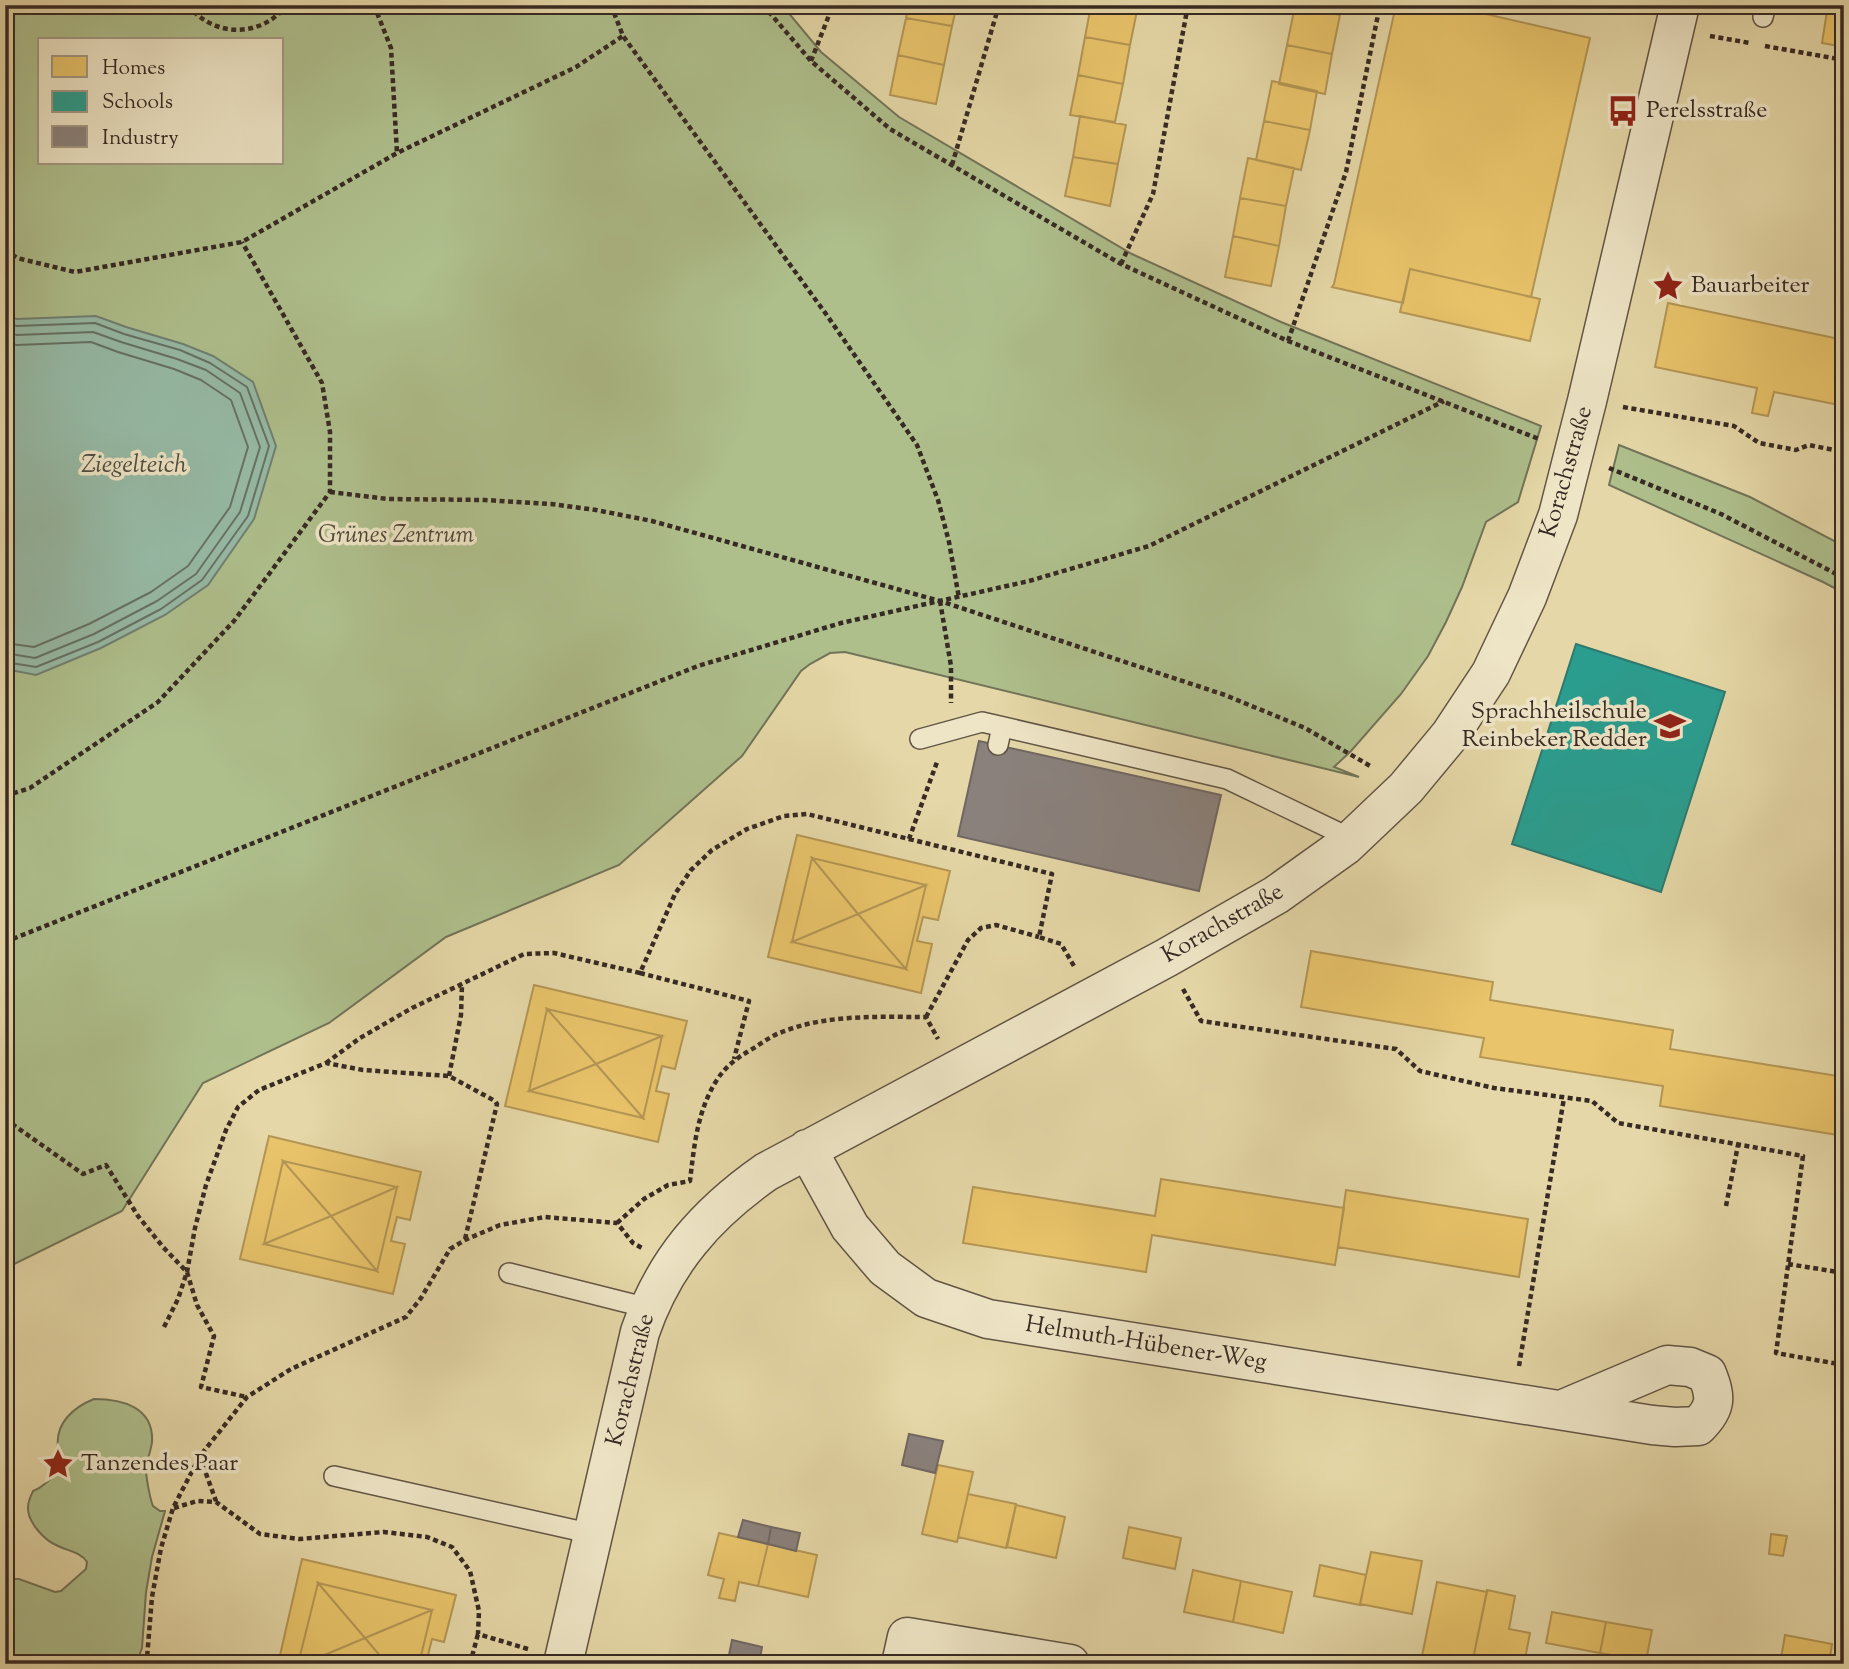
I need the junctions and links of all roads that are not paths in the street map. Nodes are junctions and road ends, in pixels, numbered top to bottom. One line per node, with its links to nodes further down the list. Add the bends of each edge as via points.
1 (1681, 5): 3 (street, Korachstraße, via 1575,454 1527,597 1490,673 1450,735 1406,788)
2 (920, 739): 3 (lane, via 982,722 1000,736 1135,767 1227,779)
3 (1352, 839): 4 (street, Korachstraße, via 1276,895 1166,958)
4 (807, 1149): 6 (street, Korachstraße, via 735,1194 703,1225 670,1267); 7 (street, Helmuth-Hübener-Weg, via 850,1227 885,1268 926,1298 988,1319)
5 (509, 1273): 6 (lane)
6 (648, 1308): 9 (street, Korachstraße)
7 (1560, 1410)
8 (334, 1476): 9 (lane)
9 (593, 1534): 11 (street, Korachstraße)
10 (904, 1650): 12 (street)
11 (564, 1662)
12 (1070, 1664)

